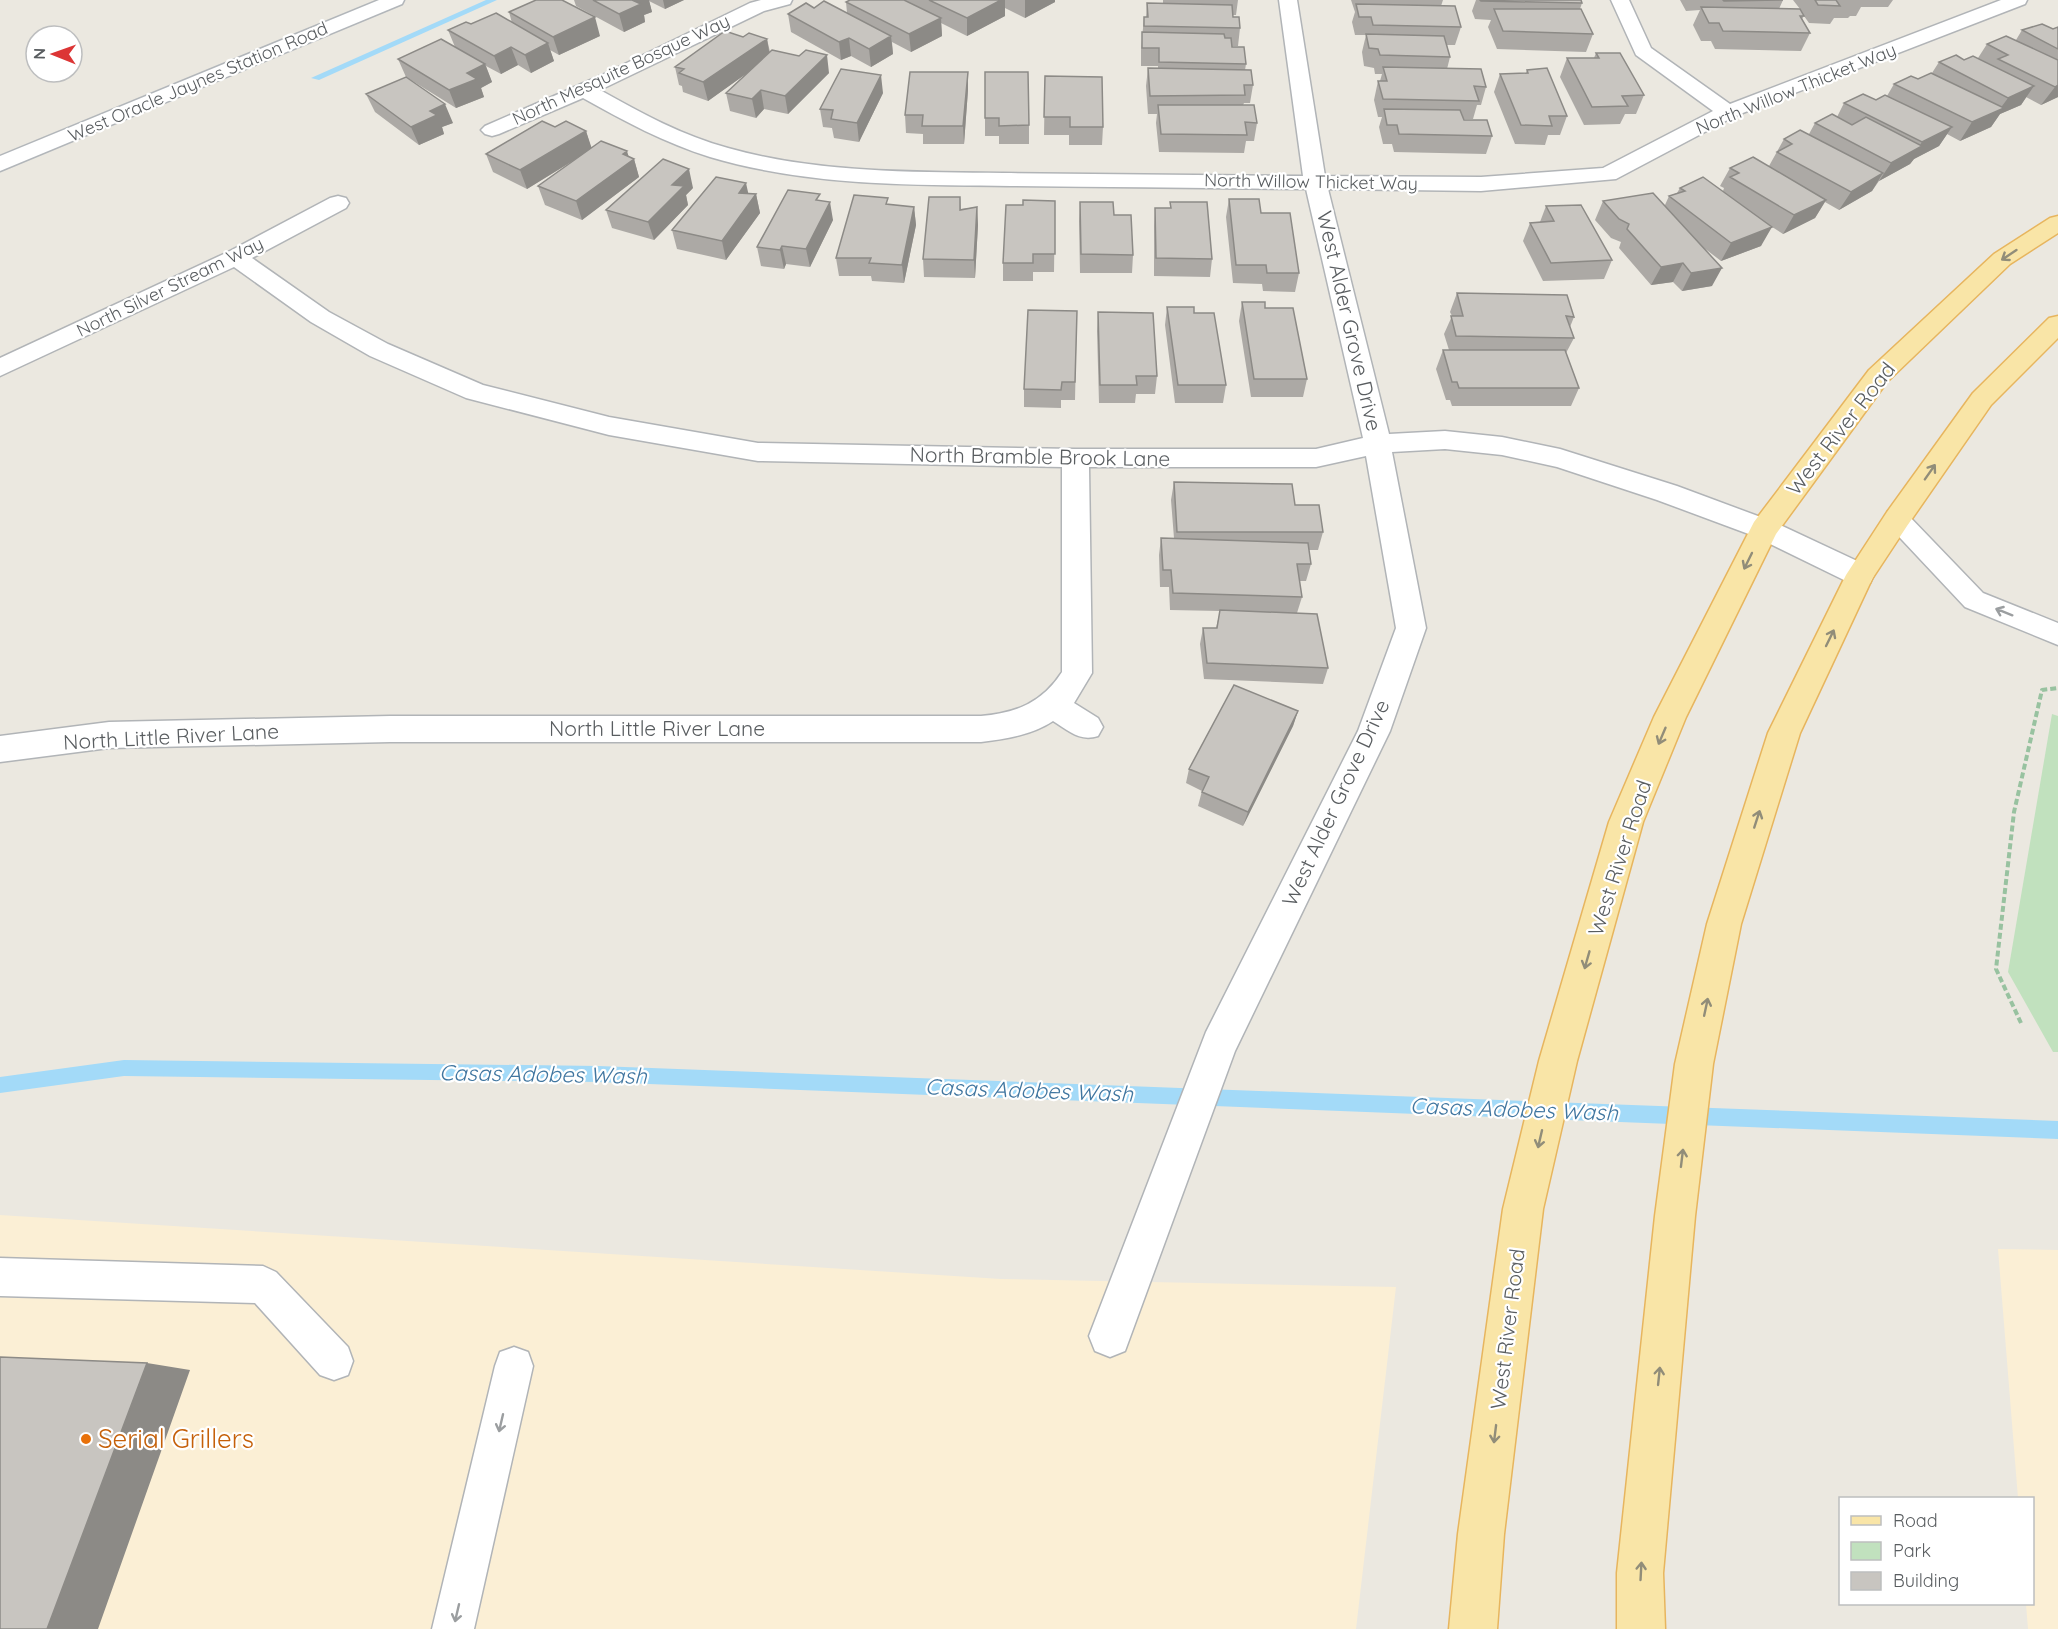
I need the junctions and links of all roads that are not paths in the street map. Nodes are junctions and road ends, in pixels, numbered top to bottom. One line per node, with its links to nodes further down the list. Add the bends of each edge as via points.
1 (395, 0): 9 (street, West Oracle Jaynes Station Road)
2 (783, 0): 6 (street, North Mesquite Bosque Way, via 756,7)
3 (1288, 0): 10 (street, West Alder Grove Drive)
4 (1620, 0): 7 (street, via 1643,51)
5 (2018, 0): 7 (street, North Willow Thicket Way)
6 (584, 90): 8 (street, North Mesquite Bosque Way); 10 (street, North Willow Thicket Way, via 677,138 740,158 800,168 886,178)
7 (1728, 112): 10 (street, North Willow Thicket Way, via 1608,174 1481,184)
8 (492, 130)
9 (0, 164)
10 (1315, 182): 16 (street, West Alder Grove Drive)
11 (338, 203): 13 (street, North Silver Stream Way)
12 (2058, 223): 19 (main road, West River Road, one-way to 19, via 2002,260 1878,376)
13 (236, 257): 15 (street, North Silver Stream Way); 17 (street, North Bramble Brook Lane, via 320,317 379,350 475,392 609,426 758,452)
14 (2058, 324): 18 (main road, one-way to 14, via 1982,399)
15 (0, 368)
16 (1378, 444): 17 (street, North Bramble Brook Lane, via 1316,458); 19 (street, North Bramble Brook Lane, via 1445,440 1560,458); 26 (street, West Alder Grove Drive, via 1411,628 1374,731 1219,1045)
17 (1075, 458): 22 (street, North Little River Lane, via 1077,673)
18 (1897, 519): 20 (main road); 21 (lane, one-way to 18, via 1974,600)
19 (1764, 529): 20 (street, North Bramble Brook Lane); 30 (main road, West River Road, one-way to 30, via 1670,717 1626,822 1558,1061 1523,1209 1481,1534)
20 (1860, 575): 31 (main road, one-way to 20, via 1640,1573 1694,1064 1724,924 1784,733)
21 (2058, 634)
22 (1053, 705): 23 (street); 24 (street, North Little River Lane, via 1012,727 981,729 378,729 109,735)
23 (1087, 727)
24 (0, 749)
25 (0, 1277): 27 (lane, via 263,1285)
26 (1110, 1336)
27 (334, 1361)
28 (514, 1366): 29 (lane, one-way to 29)
29 (453, 1629)
30 (1473, 1629)
31 (1641, 1629)

